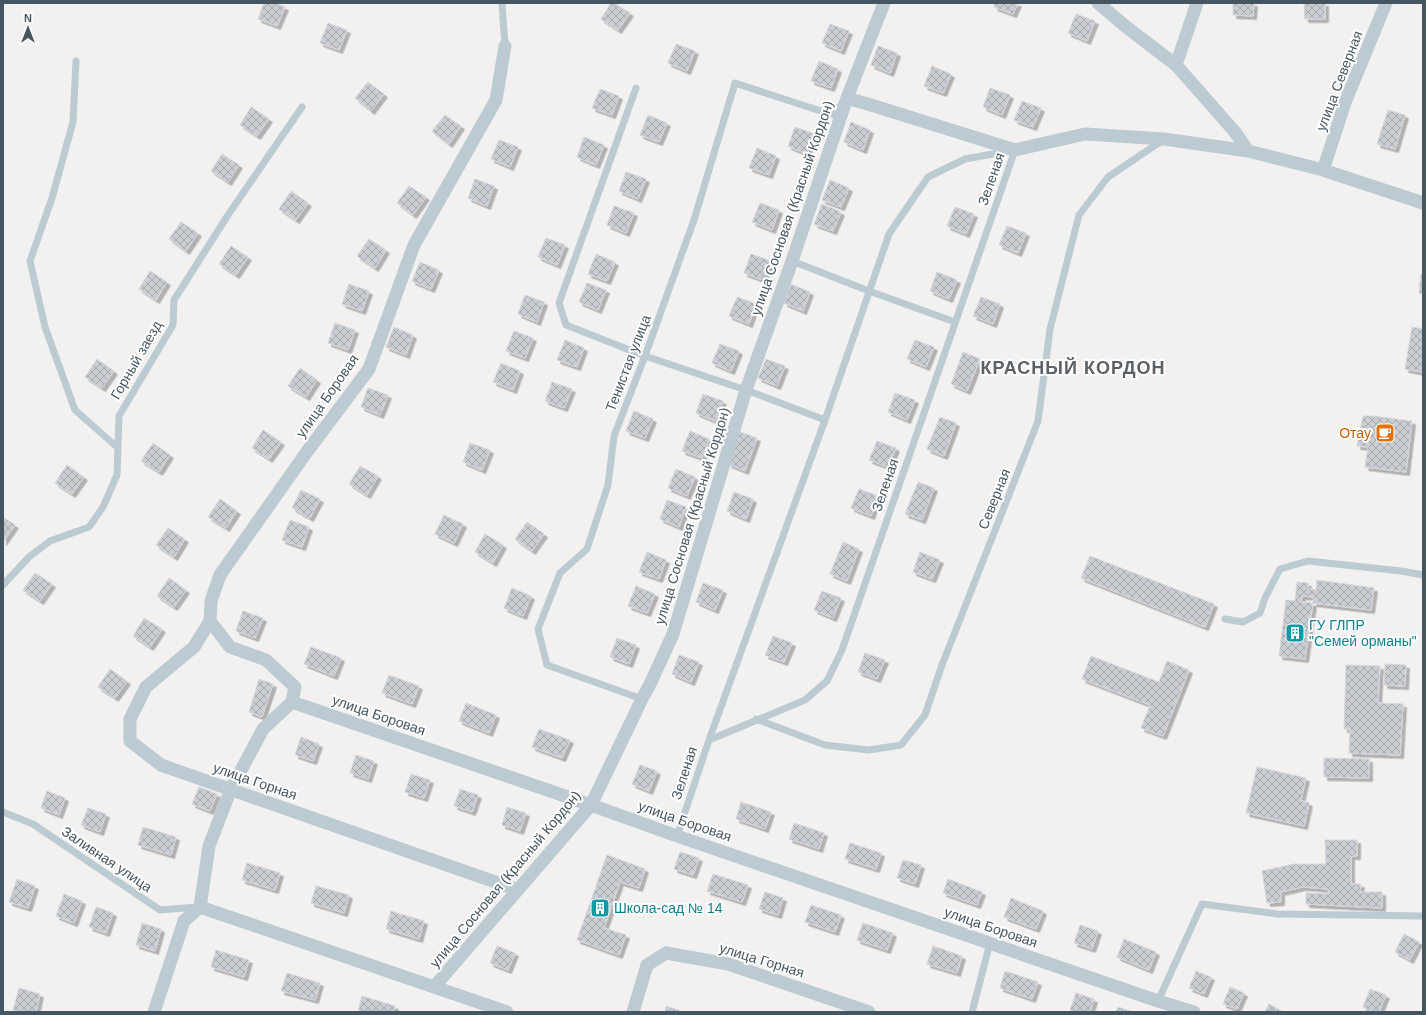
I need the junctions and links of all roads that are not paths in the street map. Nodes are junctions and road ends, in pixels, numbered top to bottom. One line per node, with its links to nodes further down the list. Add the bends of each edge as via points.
1 (502, 3): 6 (lane)
2 (884, 3): 10 (street, улица Сосновая (Красный Кордон))
3 (1098, 3): 8 (street)
4 (1197, 3): 8 (street)
5 (1386, 3): 15 (street, улица Северная, via 1346,100)
6 (505, 46): 27 (street, улица Боровая, via 496,100 414,245 369,369 220,575 211,600)
7 (76, 61): 23 (lane, via 72,122 52,198 30,261 45,327 76,410)
8 (1176, 65): 14 (street, via 1235,132)
9 (636, 88): 20 (lane, via 559,303 566,325)
10 (847, 98): 13 (street); 17 (street, улица Сосновая (Красный Кордон)); 20 (lane, Тенистая улица, via 833,115 735,83 694,220)
11 (302, 107): 23 (lane, Горный заезд, via 174,300 173,324 119,416)
12 (1164, 139): 13 (street, via 1085,134); 14 (street); 30 (lane, Северная, via 1108,177 1079,215 1050,329 1038,421 942,665 925,715 901,745 869,750 825,745)
13 (1015, 150): 18 (lane, Зеленая, via 965,159 928,177 889,234); 19 (lane, Зеленая)
14 (1248, 151): 15 (street)
15 (1323, 170): 16 (street)
16 (1423, 203)
17 (792, 261): 18 (lane); 21 (street, улица Сосновая (Красный Кордон))
18 (869, 291): 19 (lane); 22 (lane, Зеленая)
19 (955, 322): 30 (lane, Зеленая, via 842,650 827,681 805,700)
20 (645, 356): 21 (lane); 28 (lane, Тенистая улица, via 614,436 608,484 587,549 560,573 538,629 547,665)
21 (746, 390): 22 (lane); 28 (street, улица Сосновая (Красный Кордон), via 673,634)
22 (825, 420): 31 (lane, Зеленая)
23 (118, 448): 25 (lane, Горный заезд, via 117,474 103,507 89,527 50,541 28,557)
24 (1423, 575): 26 (lane, via 1308,561 1280,569 1260,613 1243,622)
25 (3, 585)
26 (1225, 620)
27 (210, 621): 29 (street, via 230,647 266,660 295,687); 32 (street, улица Горная, via 194,647 146,687 130,719 130,741 162,765)
28 (642, 699): 33 (street, улица Сосновая (Красный Кордон))
29 (292, 702): 32 (street, via 263,729); 33 (street, улица Боровая)
30 (756, 720): 31 (lane, Зеленая)
31 (709, 740): 35 (lane, Зеленая)
32 (231, 789): 36 (street, улица Горная); 37 (street, via 209,846)
33 (591, 805): 35 (street, улица Боровая); 36 (street, улица Сосновая (Красный Кордон))
34 (3, 812): 37 (lane, Заливная улица, via 33,824 160,910)
35 (677, 836): 39 (street, улица Боровая)
36 (518, 890): 40 (street, улица Сосновая (Красный Кордон))
37 (200, 906): 40 (street); 42 (street, via 184,921)
38 (1423, 916): 41 (lane, via 1278,914 1202,904)
39 (990, 943): 41 (street, улица Боровая); 46 (lane)
40 (434, 986): 43 (street)
41 (1158, 1001): 47 (street, улица Боровая)
42 (154, 1012)
43 (507, 1012)
44 (633, 1012): 45 (street, улица Горная, via 646,966 666,953 728,964)
45 (869, 1012)
46 (972, 1012)
47 (1191, 1012)

